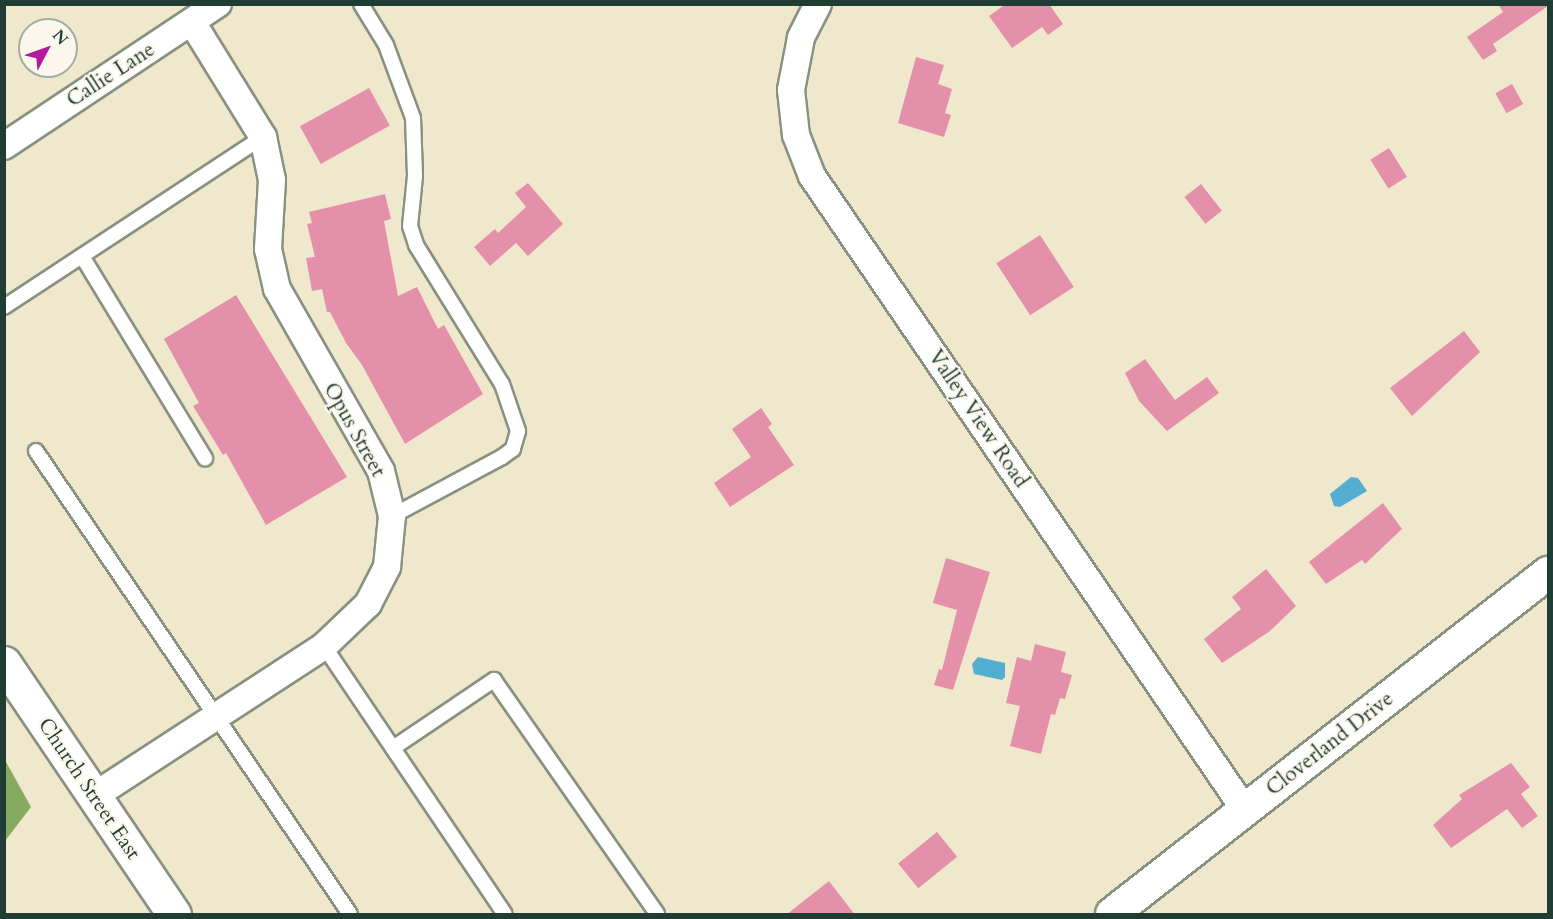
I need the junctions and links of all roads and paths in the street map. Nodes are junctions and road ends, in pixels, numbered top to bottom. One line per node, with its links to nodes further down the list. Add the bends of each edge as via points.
1 (218, 4): 4 (street, Callie Lane)
2 (361, 4): 11 (lane, via 386,45 413,118 416,176 410,226 416,245 502,384 518,431 513,449 502,457)
3 (818, 4): 18 (street, Valley View Road, via 801,38 791,90 796,135 812,176)
4 (192, 22): 5 (street, Opus Street); 6 (street, Callie Lane)
5 (263, 137): 7 (lane); 11 (street, Opus Street, via 272,180 268,249 277,289 381,471)
6 (4, 146)
7 (82, 256): 8 (lane); 10 (lane)
8 (4, 308)
9 (36, 451): 15 (lane)
10 (205, 458)
11 (392, 516): 13 (street, Opus Street, via 387,567 368,604)
12 (1548, 573): 18 (street, Cloverland Drive)
13 (324, 646): 15 (street, Opus Street); 16 (lane)
14 (4, 663): 17 (main road, Church Street East)
15 (213, 717): 17 (street, Opus Street); 20 (lane)
16 (393, 748): 21 (lane); 22 (lane, via 494,680)
17 (94, 796): 19 (main road, Church Street East)
18 (1245, 810): 23 (street, Cloverland Drive)
19 (174, 915)
20 (350, 915)
21 (506, 915)
22 (657, 915)
23 (1112, 915)

